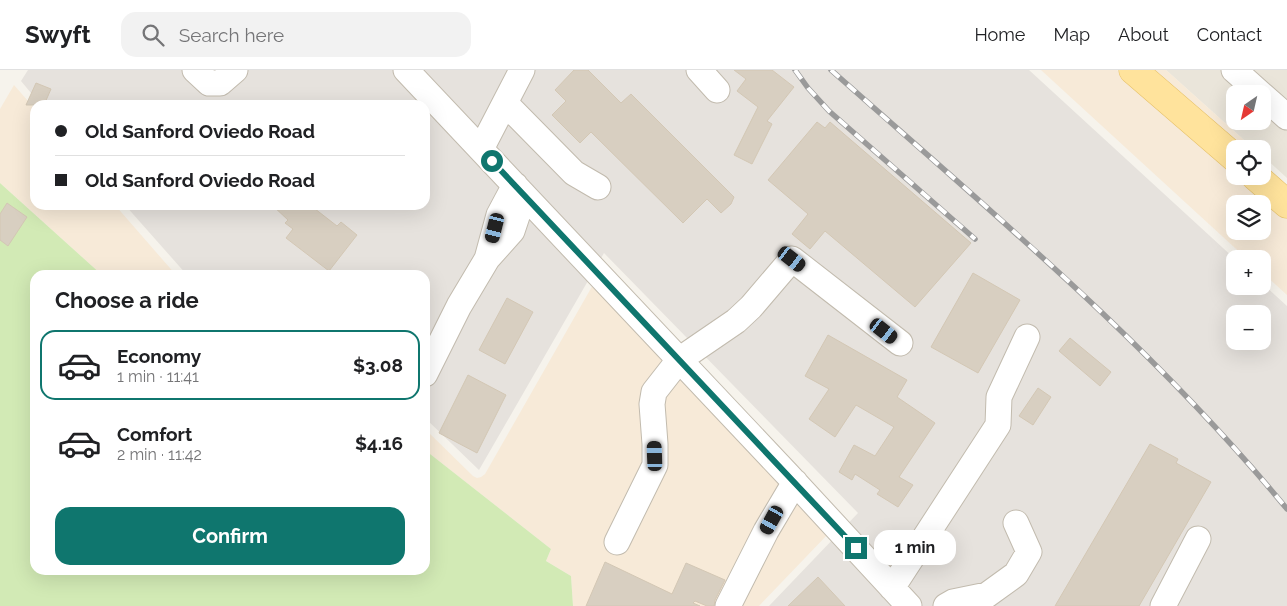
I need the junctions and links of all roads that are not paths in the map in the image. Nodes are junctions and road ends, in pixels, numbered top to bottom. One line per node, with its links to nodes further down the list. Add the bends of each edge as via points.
1 (195, 70): 2 (street, via 209,83 220,83)
2 (235, 70)
3 (406, 70): 13 (street)
4 (522, 70): 10 (street)
5 (699, 70): 9 (street)
6 (1133, 70): 14 (main road)
7 (1234, 70): 8 (street)
8 (1251, 85)
9 (717, 90)
10 (505, 103): 13 (street); 16 (street, via 574,173)
11 (1271, 103): 12 (street)
12 (1287, 117)
13 (481, 149): 17 (street)
14 (1226, 150)
15 (1266, 185): 18 (main road)
16 (598, 187)
17 (519, 190): 21 (street); 22 (street, via 499,216 487,260)
18 (1287, 204)
19 (1027, 337): 27 (street, via 999,397 998,425)
20 (900, 343): 21 (street, via 792,259 751,308)
21 (679, 360): 23 (street); 26 (street, via 654,392 655,465)
22 (430, 364)
23 (795, 482): 27 (street); 28 (street)
24 (1016, 523): 29 (street, via 1029,552 1016,574 987,595)
25 (1198, 539): 30 (street)
26 (617, 542)
27 (901, 597)
28 (728, 606)
29 (946, 606)
30 (1163, 606)

